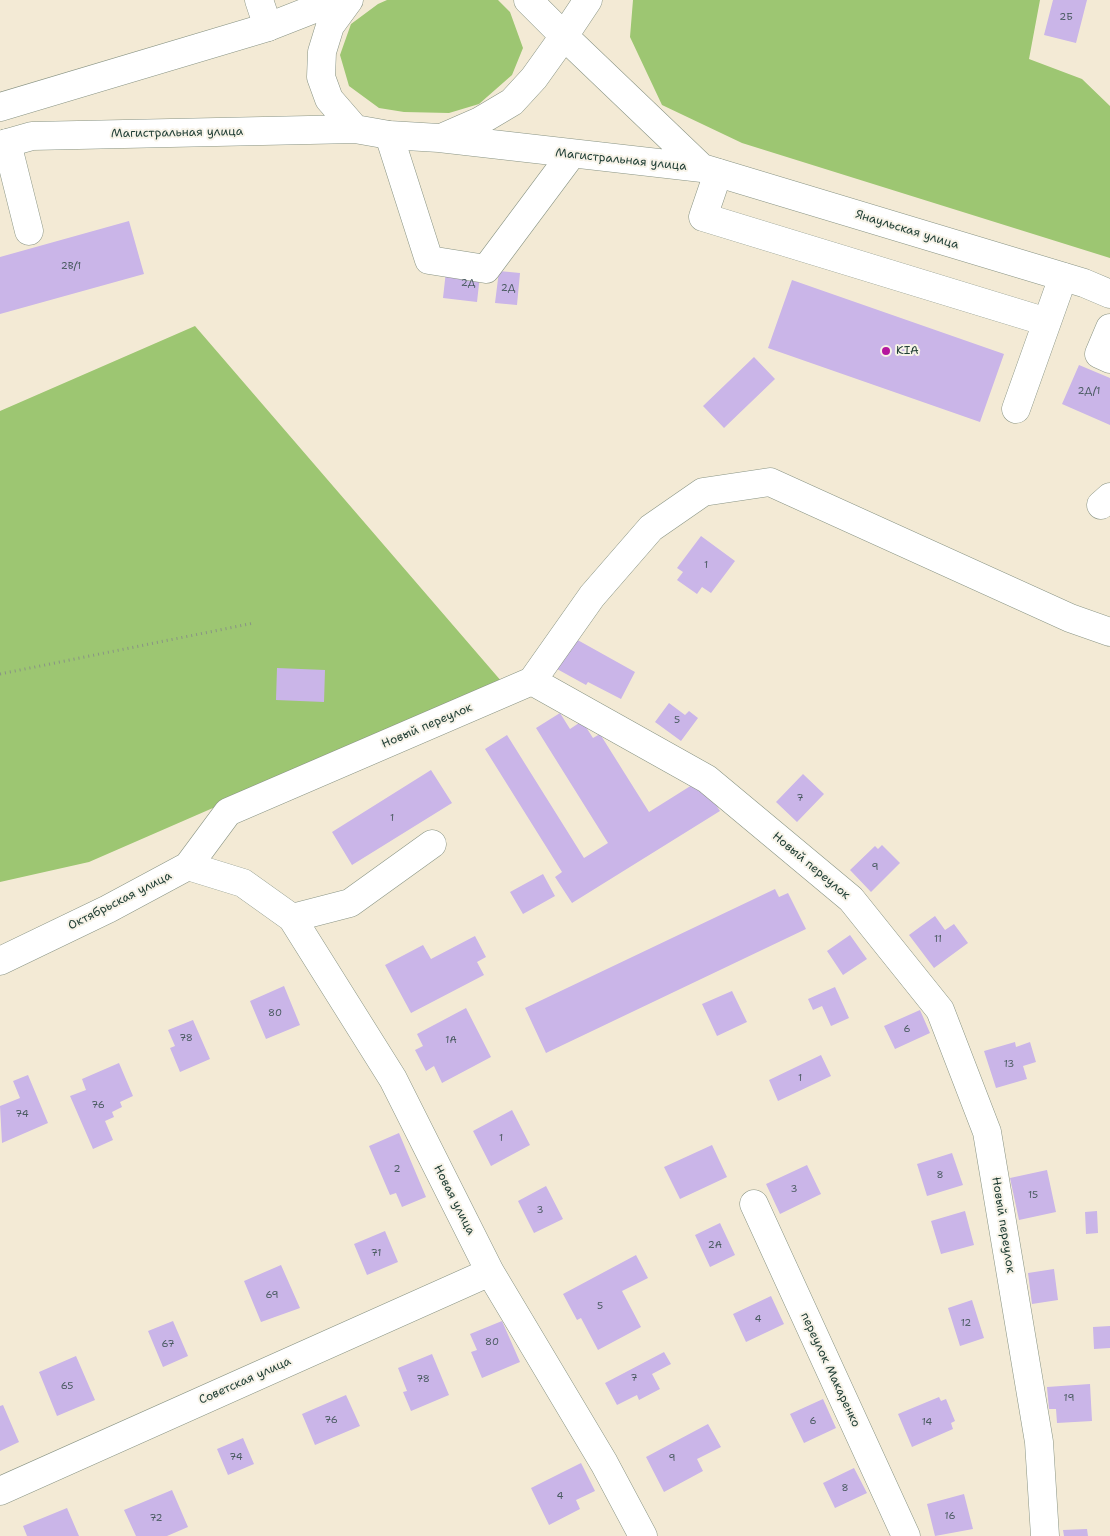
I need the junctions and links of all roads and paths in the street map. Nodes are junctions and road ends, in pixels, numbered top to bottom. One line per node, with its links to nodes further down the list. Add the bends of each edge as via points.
1 (259, 0): 6 (street)
2 (337, 0): 6 (street)
3 (349, 0): 9 (street, via 330,26 322,52 321,77 329,99)
4 (528, 0): 7 (street, Магистральная улица)
5 (588, 0): 7 (street)
6 (268, 27): 8 (street)
7 (564, 36): 11 (street, Магистральная улица, via 512,102 480,121); 14 (street, Магистральная улица)
8 (0, 107)
9 (355, 129): 10 (street, Магистральная улица); 12 (street, Магистральная улица, via 32,136)
10 (389, 135): 11 (street, Магистральная улица); 13 (street, via 429,260 486,269)
11 (439, 138): 13 (street, Магистральная улица)
12 (3, 144): 15 (street)
13 (571, 155): 14 (street, Магистральная улица)
14 (710, 170): 16 (street, Янаульская улица); 18 (street, via 703,217)
15 (29, 231)
16 (1064, 277): 17 (street, Янаульская улица); 18 (street)
17 (1110, 294)
18 (1047, 322): 21 (street)
19 (1110, 328): 20 (street, via 1099,354)
20 (1110, 359)
21 (1016, 409)
22 (254, 623): 24 (path)
23 (1110, 632): 25 (street, via 1070,618 770,482 703,492 651,528 592,596)
24 (0, 674)
25 (532, 682): 27 (street, Новый переулок, via 228,812); 35 (street, Новый переулок, via 707,779 851,899 940,1010 987,1132 1039,1442)
26 (432, 844): 28 (street, via 350,903)
27 (188, 866): 28 (street, Новая улица, via 243,883); 29 (street, Октябрьская улица)
28 (292, 918): 31 (street, Новая улица, via 393,1079)
29 (0, 961)
30 (754, 1204): 34 (street, переулок Макаренко)
31 (490, 1272): 32 (street, Советская улица); 33 (street, Новая улица, via 604,1463)
32 (0, 1491)
33 (643, 1536)
34 (906, 1536)
35 (1045, 1536)

